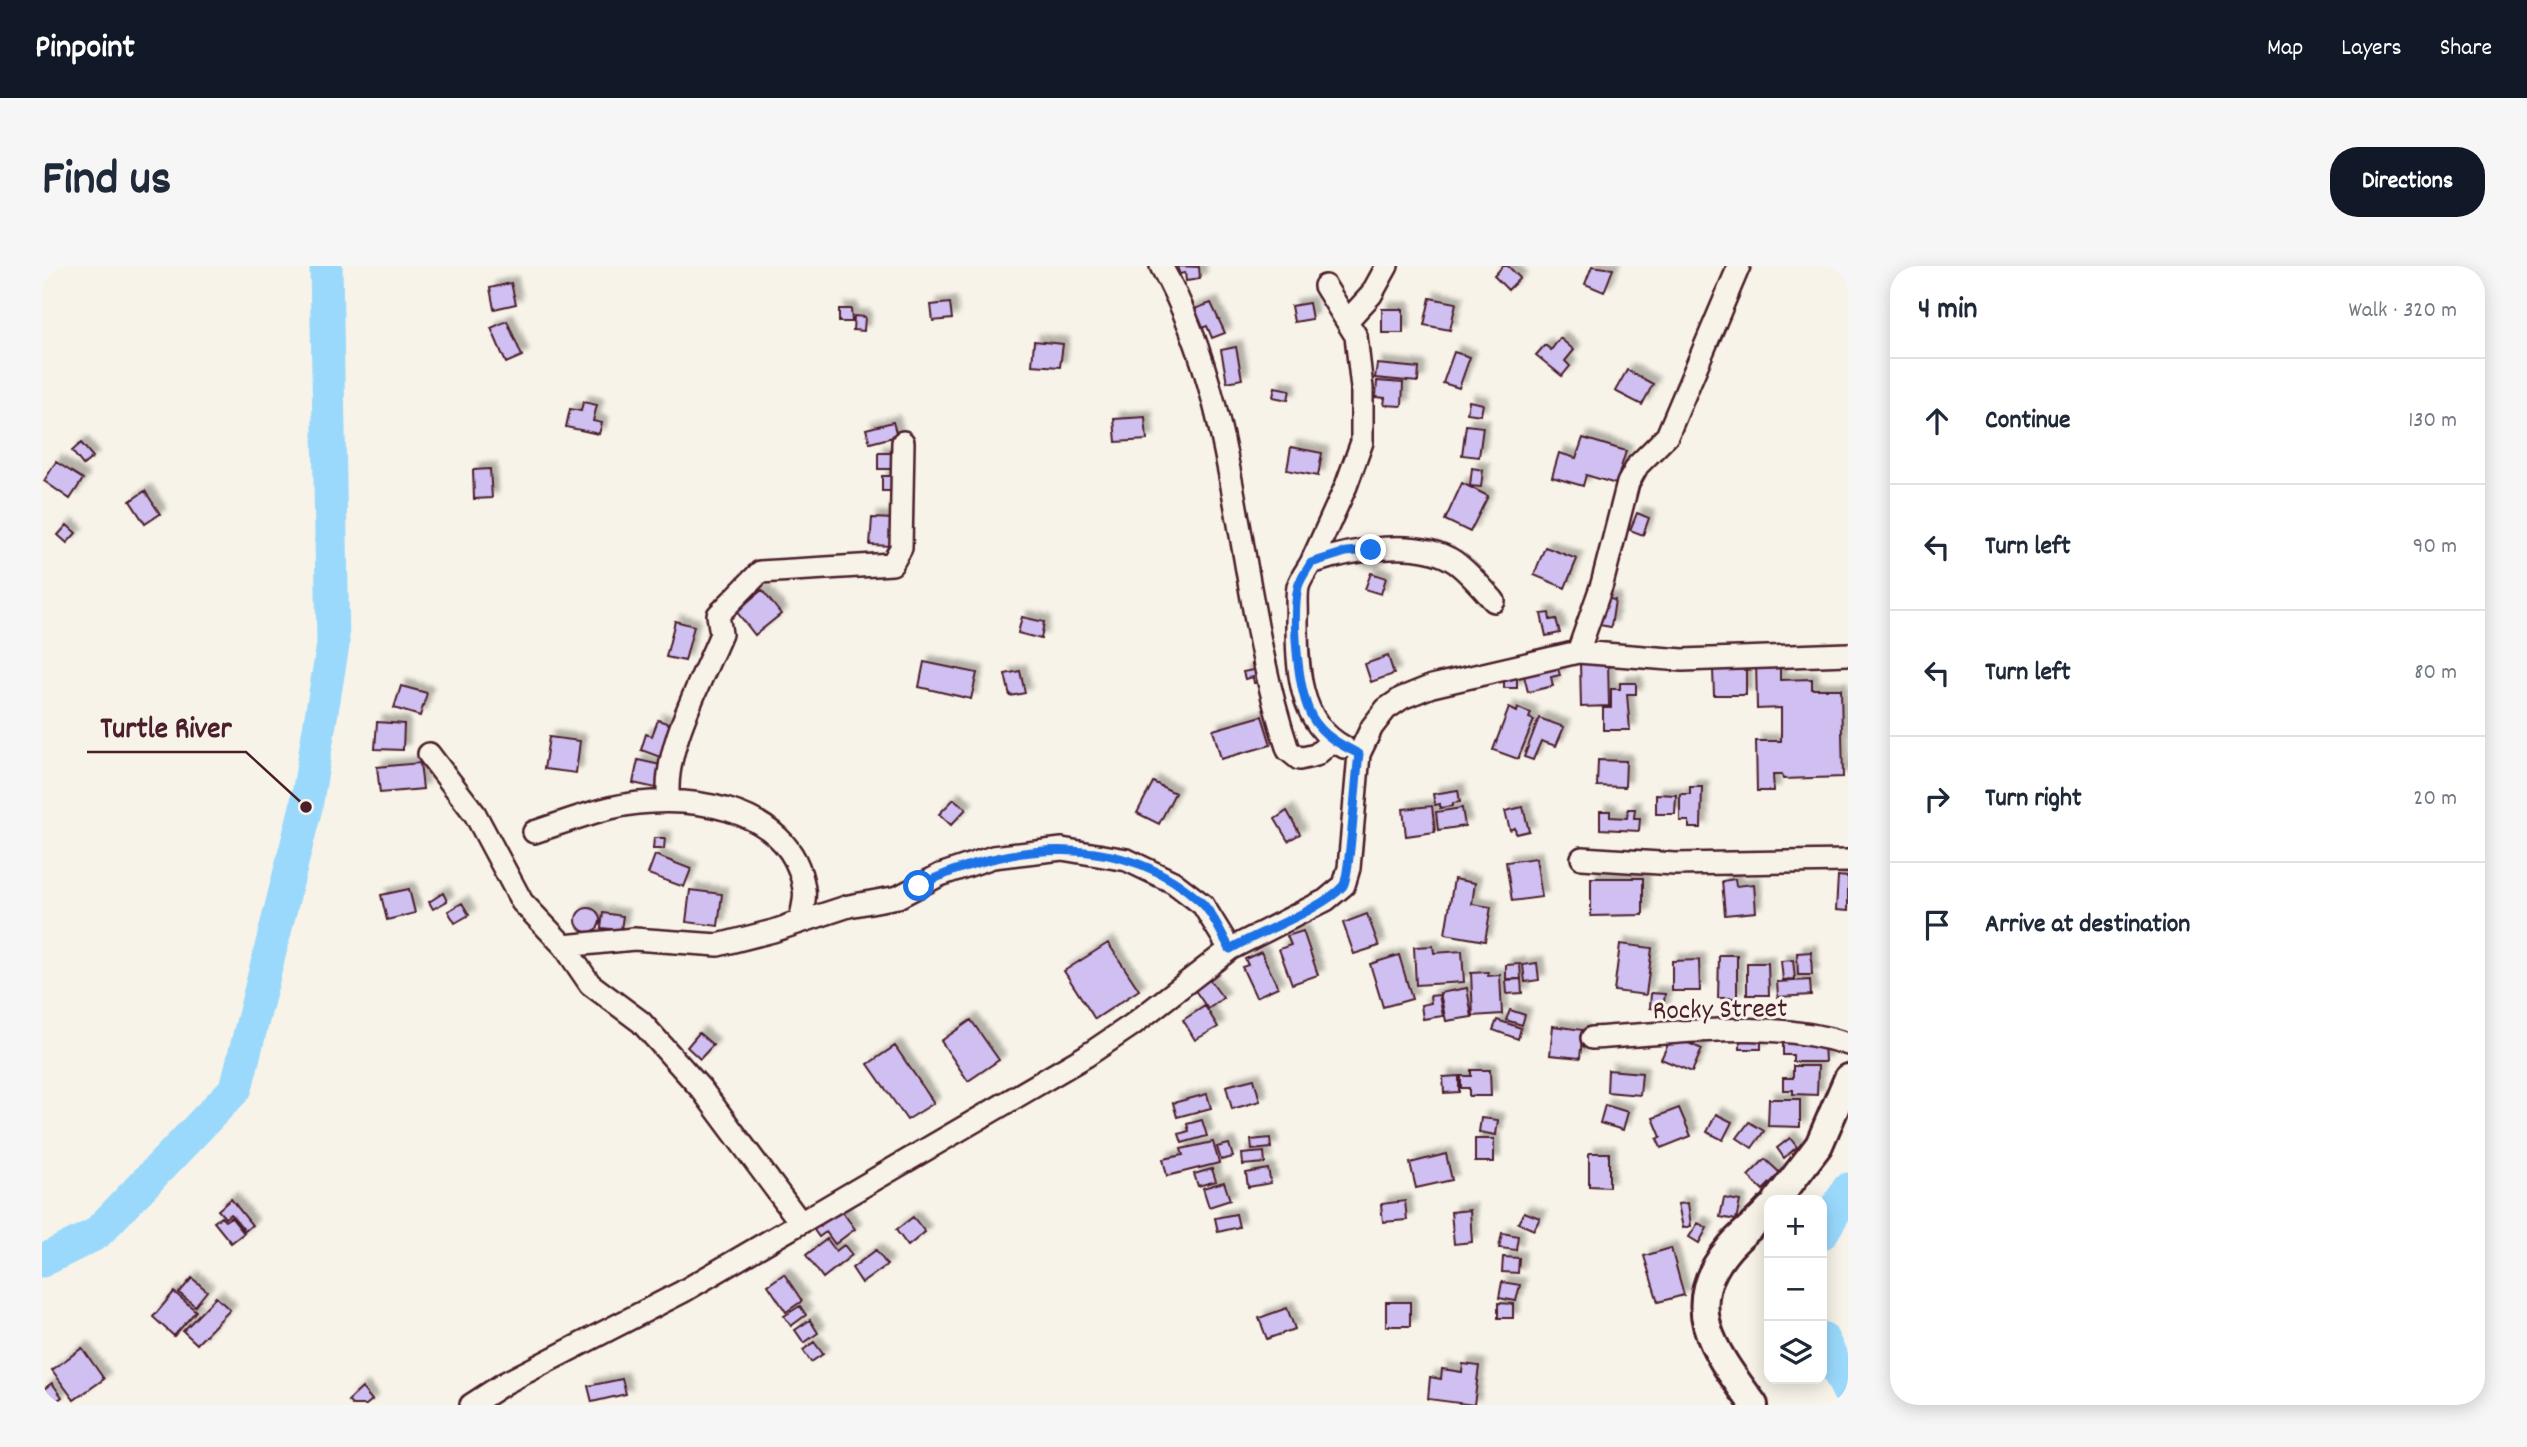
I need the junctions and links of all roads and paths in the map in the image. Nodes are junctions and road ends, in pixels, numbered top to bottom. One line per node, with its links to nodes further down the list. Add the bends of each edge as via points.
1 (1161, 266): 11 (street, via 1201,354 1255,617 1288,750 1299,758 1308,757)
2 (1387, 266): 5 (street, via 1371,295)
3 (1738, 266): 9 (street, via 1667,436 1628,483 1602,584)
4 (1325, 286): 5 (street)
5 (1347, 321): 7 (street, via 1356,337 1362,442)
6 (903, 442): 14 (street, via 901,548 892,564 760,572 718,615 721,634 669,760)
7 (1311, 563): 8 (street, via 1346,552 1421,548 1455,562); 11 (street, via 1298,586 1301,690 1313,718)
8 (1494, 601)
9 (1577, 652): 10 (street, via 1683,660); 13 (street, via 1432,686 1402,698 1372,727)
10 (1848, 654)
11 (1332, 740): 13 (street)
12 (429, 754): 19 (street, via 475,814 522,902)
13 (1359, 754): 20 (street, via 1344,885 1326,900)
14 (669, 801): 15 (street, via 612,807); 18 (street, via 727,808 768,828 793,858 805,890 800,921)
15 (534, 832)
16 (1582, 858): 17 (street, via 1675,864)
17 (1848, 861)
18 (773, 931): 19 (street, via 718,945 634,939); 20 (street, via 849,906 898,897 940,875 993,857 1062,849 1127,860 1173,882 1203,905)
19 (564, 946): 26 (street, via 590,984 641,1022 702,1090)
20 (1230, 949): 26 (street, via 1087,1056)
21 (1592, 1038): 22 (street, Rocky Street, via 1770,1031)
22 (1848, 1044)
23 (1848, 1079): 24 (street, via 1819,1145)
24 (1781, 1195)
25 (1764, 1214): 28 (street, via 1720,1261 1703,1305 1705,1327)
26 (800, 1222): 27 (street, via 682,1292 505,1382)
27 (471, 1405)
28 (1754, 1405)

